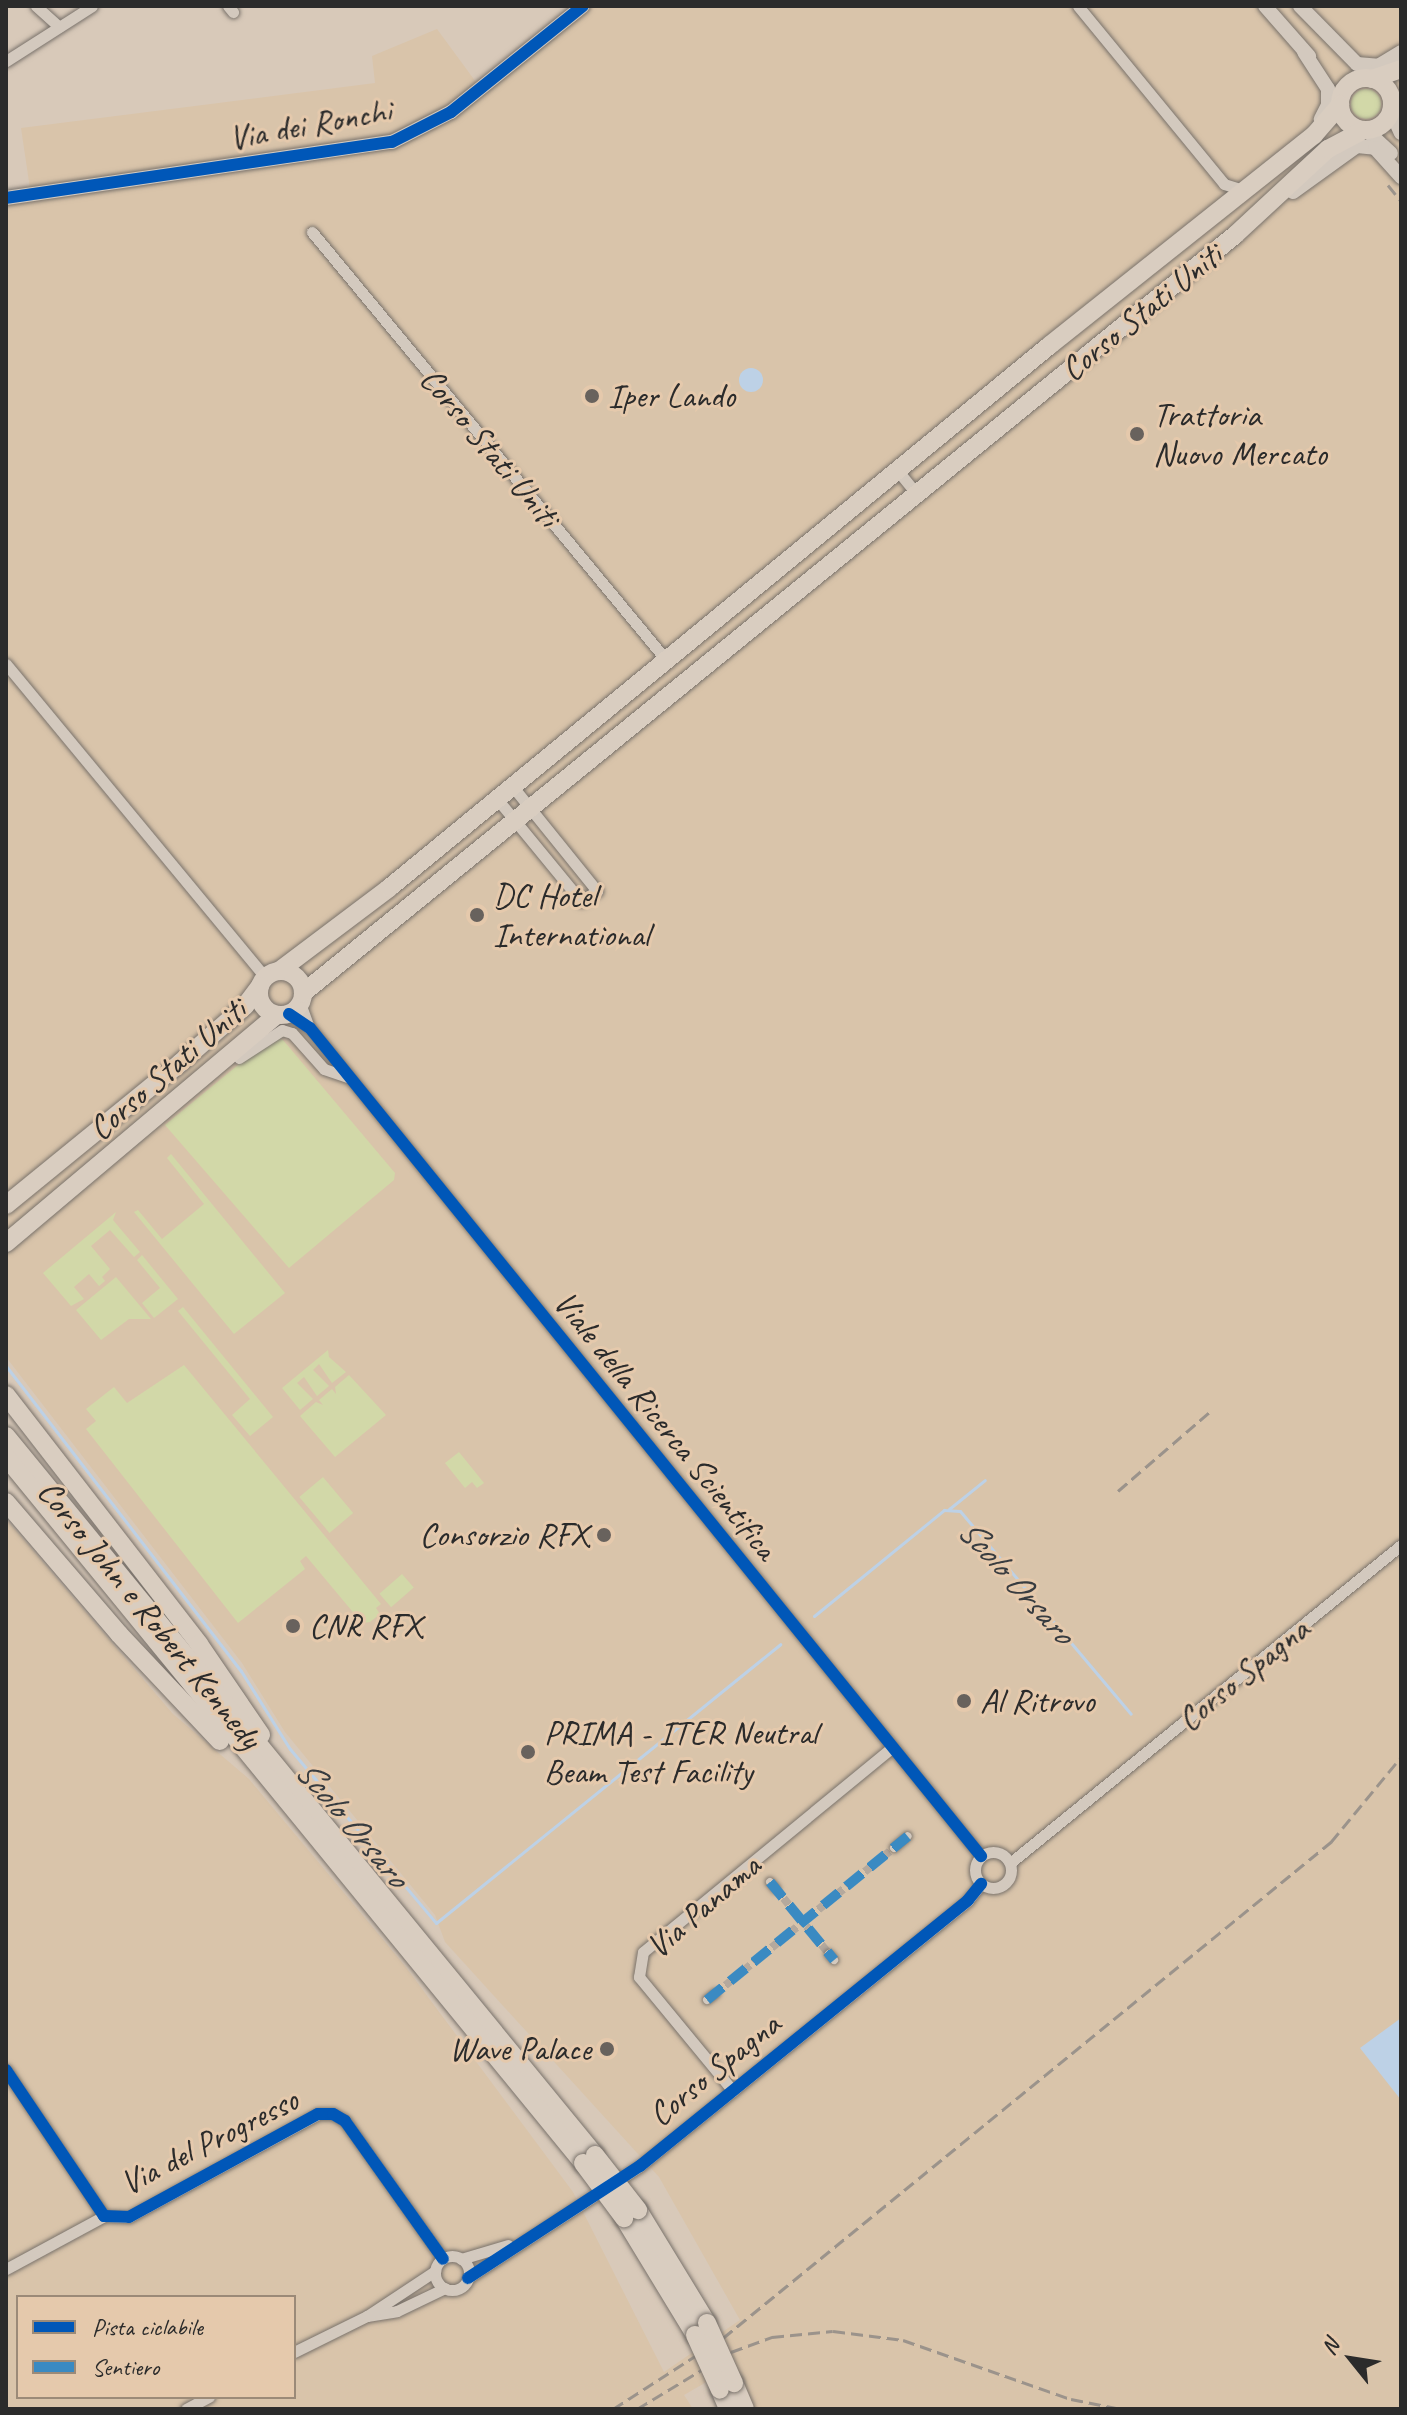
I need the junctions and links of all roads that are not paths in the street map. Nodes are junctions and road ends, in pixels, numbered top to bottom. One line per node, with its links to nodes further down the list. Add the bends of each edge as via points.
1 (36, 6): 7 (street)
2 (92, 6): 7 (street)
3 (583, 6): 21 (street, Via dei Ronchi, via 451,112 392,142)
4 (1078, 6): 19 (street)
5 (1265, 6): 8 (street)
6 (1298, 6): 9 (street, via 1357,64 1378,66); 12 (street, via 1345,65)
7 (59, 27): 10 (street)
8 (1304, 52): 13 (street, via 1329,78); 20 (street, via 1328,89 1328,105 1320,119)
9 (1401, 52)
10 (6, 61)
11 (1401, 69): 12 (main road)
12 (1369, 78): 13 (main road, via 1349,85); 14 (main road, via 1386,87)
13 (1340, 103): 15 (main road, via 1347,122); 20 (main road, Corso Stati Uniti, via 1325,125)
14 (1395, 105): 15 (main road, via 1382,125); 16 (street)
15 (1365, 130): 17 (street); 24 (main road, Corso Stati Uniti, via 1328,149)
16 (1401, 133)
17 (1401, 166)
18 (1401, 177): 24 (street, via 1375,148 1357,146)
19 (1224, 184): 20 (street); 22 (street, Corso Stati Uniti)
20 (1249, 186): 22 (main road, Corso Stati Uniti)
21 (6, 198)
22 (1222, 208): 25 (main road, Corso Stati Uniti)
23 (312, 232): 27 (street, Corso Stati Uniti)
24 (1235, 235): 26 (main road, Corso Stati Uniti)
25 (898, 471): 26 (street); 27 (main road, Corso Stati Uniti)
26 (916, 493): 31 (main road, Corso Stati Uniti)
27 (667, 661): 29 (main road, Corso Stati Uniti)
28 (6, 664): 33 (street, Corso Stati Uniti)
29 (513, 787): 30 (main road, Corso Stati Uniti); 31 (street)
30 (498, 800): 32 (street); 33 (main road, Corso Stati Uniti)
31 (532, 810): 32 (main road, Corso Stati Uniti); 32 (street, via 597,891 581,901)
32 (516, 823): 34 (main road, Corso Stati Uniti)
33 (268, 978): 34 (main road, via 294,975); 34 (main road, via 263,1007); 37 (main road, Corso Stati Uniti, via 180,1063)
34 (292, 1006): 35 (street, Viale della Ricerca Scientifica); 36 (main road, Corso Stati Uniti)
35 (351, 1079): 36 (street, via 324,1069 292,1033 282,1030); 46 (street, Viale della Ricerca Scientifica)
36 (201, 1082): 38 (main road, Corso Stati Uniti)
37 (73, 1151): 38 (street, Corso Stati Uniti); 39 (main road, Corso Stati Uniti)
38 (91, 1171): 40 (main road, Corso Stati Uniti)
39 (6, 1205)
40 (6, 1243)
41 (6, 1395): 48 (main road, via 199,1644)
42 (6, 1436): 48 (main road, Corso John e Robert Kennedy)
43 (6, 1457): 47 (main road, Corso John e Robert Kennedy)
44 (6, 1502): 47 (main road, via 172,1693)
45 (1401, 1545): 52 (street, Corso Spagna)
46 (893, 1747): 51 (street, Viale della Ricerca Scientifica); 57 (street, Via Panama, via 643,1952 639,1977)
47 (283, 1802): 58 (main road, Corso John e Robert Kennedy)
48 (320, 1823): 58 (main road, Corso John e Robert Kennedy)
49 (908, 1836): 50 (street)
50 (894, 1848)
51 (981, 1856): 52 (street, via 996,1852); 53 (street, via 975,1867)
52 (1010, 1863): 53 (street, Corso Spagna, via 1005,1883 996,1888)
53 (981, 1884): 57 (street, Corso Spagna)
54 (716, 1993): 55 (street)
55 (707, 2000)
56 (6, 2070): 59 (street, Via del Progresso)
57 (733, 2091): 60 (street, Corso Spagna, via 640,2166)
58 (589, 2159): 69 (main road, Corso John e Robert Kennedy, bridge, via 631,2214 701,2329)
59 (104, 2216): 61 (street, Via del Progresso, via 129,2217 318,2114 333,2114 345,2121); 63 (street, Via del Progresso)
60 (520, 2242): 62 (street, Corso Spagna); 65 (street, Corso Spagna)
61 (443, 2259): 62 (street, Corso Spagna); 64 (street, Corso Spagna)
62 (461, 2259): 65 (street)
63 (6, 2269)
64 (435, 2271): 66 (street); 67 (street, Corso Spagna)
65 (468, 2278): 66 (street, Corso Spagna, via 461,2287)
66 (445, 2288): 67 (street, Corso Spagna, via 397,2311)
67 (367, 2316): 68 (street, Corso Spagna)
68 (296, 2351)
69 (727, 2387): 72 (main road, Corso John e Robert Kennedy); 73 (main road, Corso John e Robert Kennedy)
70 (205, 2399): 71 (street)
71 (186, 2409)
72 (728, 2409)
73 (745, 2409)

